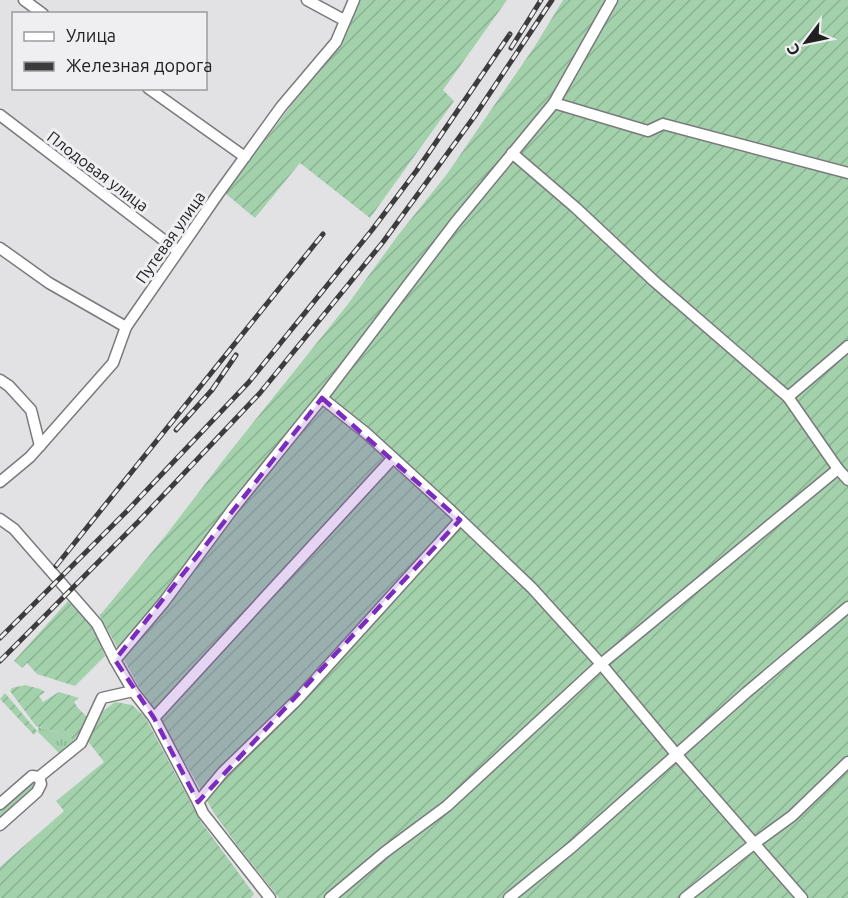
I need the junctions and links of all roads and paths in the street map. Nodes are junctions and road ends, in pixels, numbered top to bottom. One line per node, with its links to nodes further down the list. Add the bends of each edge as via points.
1 (24, 0): 5 (street)
2 (307, 0): 6 (street)
3 (354, 0): 6 (street, Путевая улица)
4 (612, 0): 8 (street)
5 (40, 12)
6 (344, 20): 11 (street, Путевая улица, via 336,42 281,106)
7 (151, 90): 11 (street)
8 (554, 103): 10 (street); 12 (street, via 648,131 663,124)
9 (0, 115): 14 (street, Плодовая улица)
10 (512, 153): 18 (street); 19 (street)
11 (245, 158): 14 (street, Путевая улица)
12 (848, 173)
13 (0, 248): 15 (street, via 49,283)
14 (178, 251): 15 (street, Путевая улица)
15 (126, 327): 20 (street, Путевая улица, via 113,363)
16 (848, 346): 19 (street)
17 (0, 380): 20 (street, via 31,410)
18 (322, 398): 21 (street); 28 (street)
19 (788, 398): 22 (street)
20 (40, 446): 24 (street, Путевая улица)
21 (393, 458): 26 (street); 31 (street)
22 (838, 469): 23 (street); 29 (street)
23 (848, 480)
24 (0, 482)
25 (0, 519): 28 (street, via 14,529 97,624)
26 (460, 520): 29 (street, via 532,588); 35 (street, via 297,700)
27 (848, 607): 32 (street)
28 (115, 660): 30 (street)
29 (601, 664): 32 (street); 40 (street, via 447,806)
30 (133, 691): 31 (street); 34 (street, via 102,698 81,742)
31 (154, 718): 35 (street)
32 (676, 754): 38 (street); 41 (street)
33 (848, 762): 38 (street, via 792,816)
34 (39, 777): 36 (street, via 32,776); 37 (street, via 37,792)
35 (198, 802): 39 (street)
36 (0, 804)
37 (0, 825)
38 (755, 843): 42 (street); 43 (street)
39 (270, 898)
40 (330, 898)
41 (509, 898)
42 (685, 898)
43 (802, 898)

